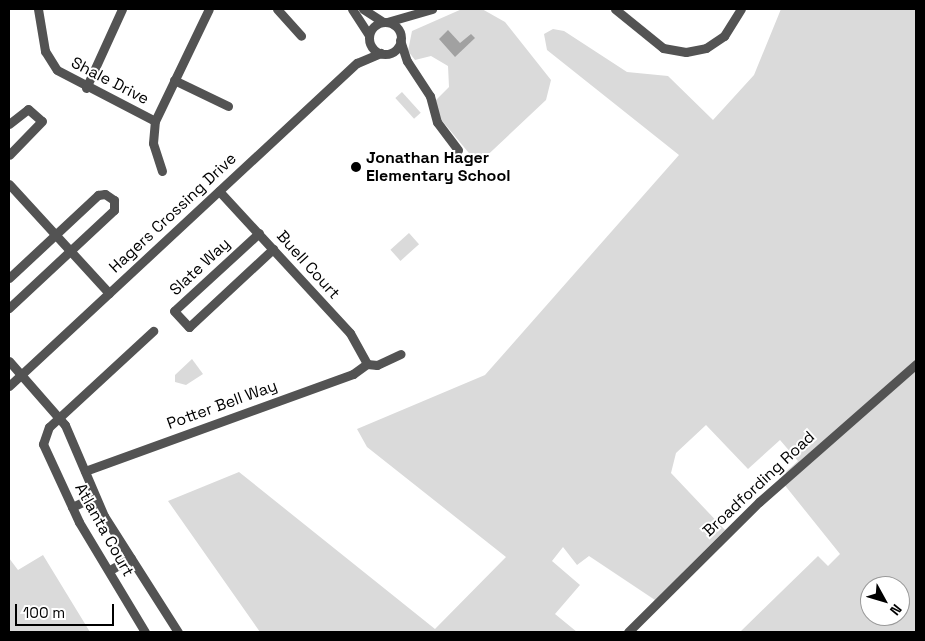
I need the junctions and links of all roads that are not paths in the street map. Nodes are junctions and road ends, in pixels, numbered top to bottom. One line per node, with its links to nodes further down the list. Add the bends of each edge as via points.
1 (38, 9): 19 (street, Shale Drive, via 51,61 66,77)
2 (122, 9): 19 (street)
3 (209, 9): 18 (street)
4 (277, 9): 12 (street)
5 (352, 9): 13 (street)
6 (363, 9): 11 (street)
7 (432, 9): 10 (street)
8 (614, 9): 9 (street, via 663,48 686,52 706,48 724,36)
9 (741, 9)
10 (417, 15): 11 (street); 14 (street)
11 (385, 22): 13 (street); 14 (street)
12 (301, 36)
13 (369, 36): 15 (street); 17 (street, Hagers Crossing Drive)
14 (400, 38): 15 (street); 16 (street)
15 (383, 53): 16 (street); 17 (street, Hagers Crossing Drive)
16 (407, 61): 23 (street, via 430,96 437,122)
17 (357, 63): 27 (street, Hagers Crossing Drive)
18 (174, 80): 20 (street); 21 (street)
19 (86, 88): 21 (street, Shale Drive)
20 (228, 106)
21 (155, 120): 25 (street, via 153,143)
22 (9, 124): 24 (street, via 28,109 42,121)
23 (458, 150)
24 (9, 155)
25 (162, 171)
26 (9, 184): 29 (street)
27 (219, 191): 28 (street, Buell Court); 33 (street, Hagers Crossing Drive)
28 (259, 233): 30 (street, Buell Court); 30 (street, Slate Way, via 174,311 189,327)
29 (56, 234): 31 (street); 31 (street, via 98,195 105,194 114,200 114,210); 32 (street)
30 (273, 249): 38 (street, Buell Court, via 350,333)
31 (71, 251): 33 (street); 34 (street)
32 (9, 278)
33 (109, 293): 40 (street, Hagers Crossing Drive)
34 (9, 308)
35 (153, 331): 42 (street)
36 (401, 354): 38 (street, Potter Bell Way)
37 (9, 361): 40 (street, Atlanta Court)
38 (367, 364): 43 (street, Potter Bell Way, via 353,374)
39 (916, 364): 50 (street, Broadfording Road, via 765,496)
40 (21, 375): 41 (street, Hagers Crossing Drive); 42 (street, Atlanta Court)
41 (9, 386)
42 (60, 417): 43 (street, Atlanta Court); 45 (street, Atlanta Court, via 45,432 43,444)
43 (85, 471): 44 (street, Atlanta Court)
44 (93, 497): 45 (street); 46 (street, Atlanta Court)
45 (72, 507): 47 (street, Atlanta Court)
46 (131, 558): 47 (street); 49 (street, Atlanta Court)
47 (110, 570): 48 (street, Atlanta Court)
48 (145, 632)
49 (178, 632)
50 (628, 632)

